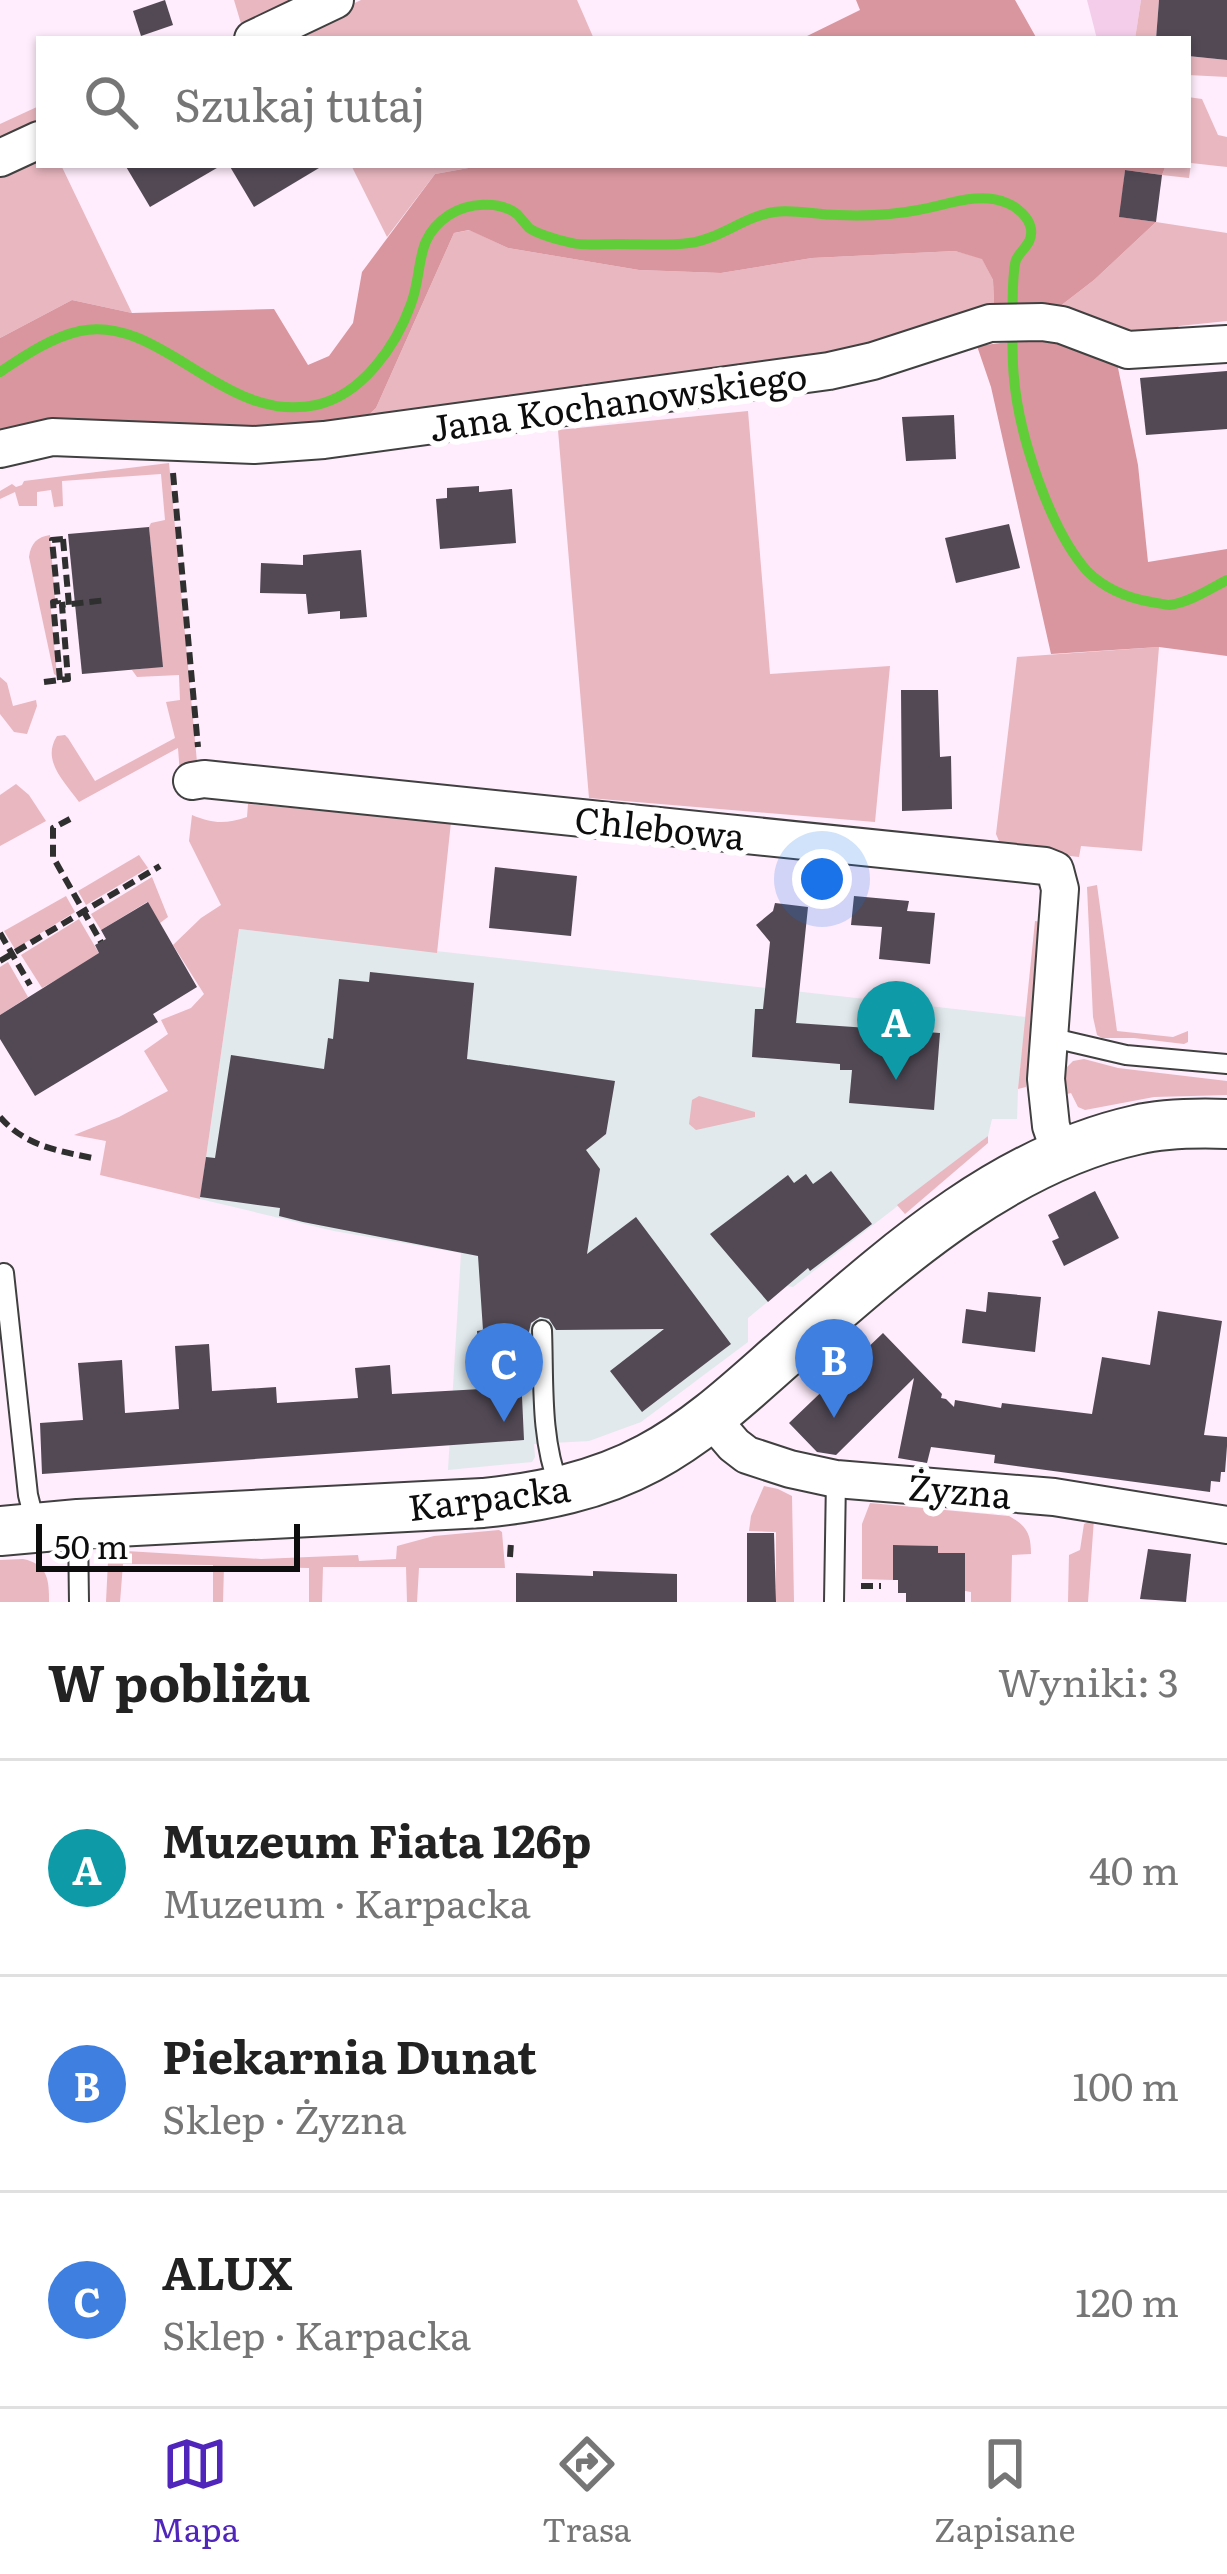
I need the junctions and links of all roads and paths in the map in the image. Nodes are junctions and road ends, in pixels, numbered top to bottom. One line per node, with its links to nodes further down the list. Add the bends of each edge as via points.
1 (335, 0): 2 (street)
2 (259, 36)
3 (36, 141): 4 (street)
4 (0, 158)
5 (1227, 344): 6 (street, Jana Kochanowskiego, via 1128,350 1042,322 989,323 806,374 324,440)
6 (169, 440): 7 (street, Jana Kochanowskiego, via 52,436); 12 (path)
7 (0, 449)
8 (107, 600): 9 (path)
9 (69, 605): 10 (path, via 62,605 68,679); 10 (path, via 63,539 52,541)
10 (60, 680): 11 (path)
11 (44, 682)
12 (198, 780): 21 (street, Chlebowa, via 1045,866 1055,870 1060,889)
13 (70, 819): 15 (path, via 53,828 52,857)
14 (160, 866): 15 (path)
15 (83, 912): 17 (path); 18 (path)
16 (0, 933): 18 (path)
17 (101, 942)
18 (12, 955): 19 (path); 20 (path)
19 (0, 961)
20 (30, 985)
21 (1049, 1036): 22 (lane, via 1126,1055); 25 (street, Chlebowa, via 1048,1105)
22 (1227, 1064)
23 (0, 1117): 26 (path, via 47,1149)
24 (1227, 1124): 25 (street, Karpacka, via 1140,1129)
25 (1060, 1155): 29 (street, Karpacka, via 930,1232)
26 (97, 1159)
27 (4, 1273): 33 (lane)
28 (542, 1330): 31 (lane, via 547,1443)
29 (710, 1417): 30 (street, Żyzna, via 748,1455); 31 (street, Karpacka, via 648,1459)
30 (836, 1478): 32 (street, Żyzna, via 1054,1497); 39 (lane)
31 (561, 1491): 33 (street, Karpacka, via 483,1503)
32 (1227, 1525)
33 (38, 1527): 38 (lane)
34 (511, 1538): 35 (path)
35 (510, 1557)
36 (857, 1586): 37 (path)
37 (881, 1586)
38 (79, 1602)
39 (834, 1602)

